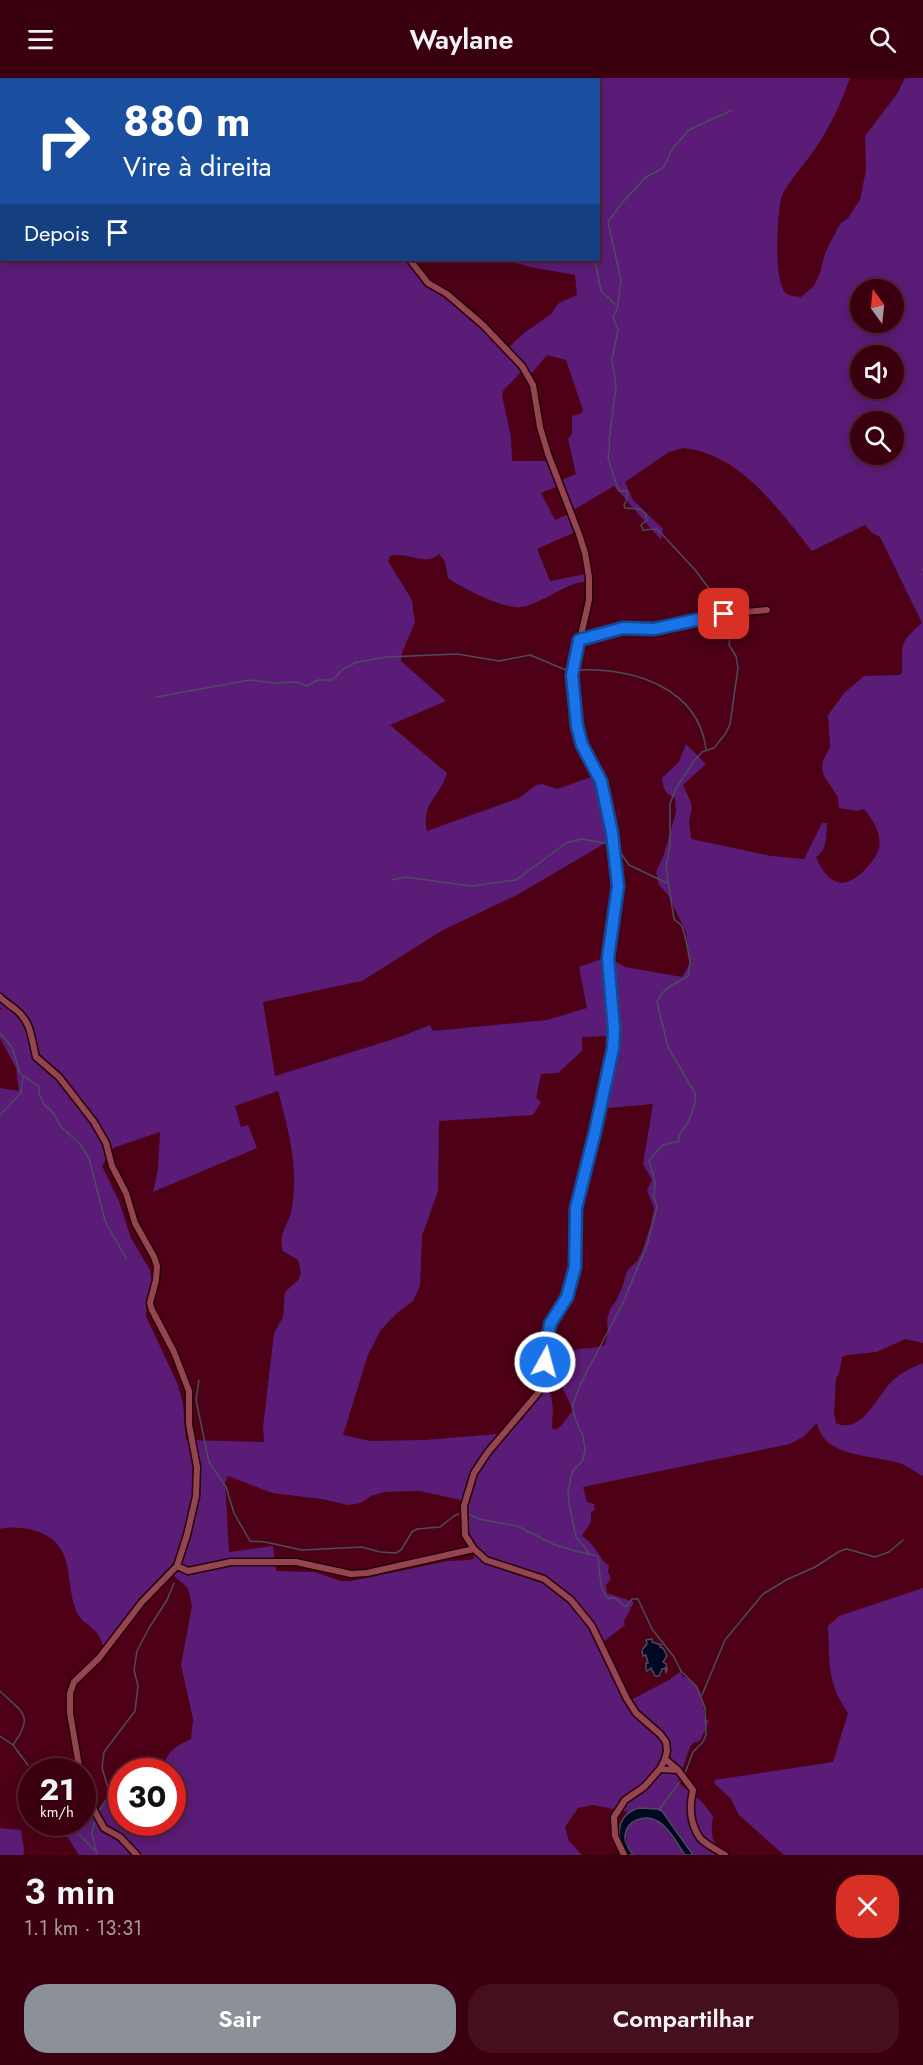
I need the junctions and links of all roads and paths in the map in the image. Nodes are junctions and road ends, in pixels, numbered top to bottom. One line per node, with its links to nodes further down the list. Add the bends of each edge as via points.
1 (411, 261): 3 (street, via 428,283 483,325 522,366 533,385 548,454 585,554 589,600)
2 (768, 610): 3 (street, via 724,614 654,629 623,628)
3 (579, 640): 5 (street, via 572,675 577,726 582,745 601,781 618,886 608,958 613,1048 576,1208 575,1267 567,1297 550,1324 538,1393 474,1473 464,1506 465,1535)
4 (0, 997): 6 (street, via 27,1022 36,1057 59,1077 102,1136 135,1223 157,1266 150,1303 189,1391 189,1424 197,1467 196,1496)
5 (474, 1549): 6 (street, via 359,1574 296,1562 231,1562 188,1571); 8 (street, via 486,1560 544,1579 571,1600 592,1626 636,1713 666,1742)
6 (177, 1566): 7 (street, via 74,1682 70,1713)
7 (78, 1758)
8 (665, 1759): 9 (street); 10 (street)
9 (660, 1769): 10 (street); 13 (street, via 625,1800 614,1817 615,1836)
10 (680, 1771): 14 (street, via 693,1790 691,1818 701,1839)
11 (96, 1814): 12 (street, via 104,1828 120,1837)
12 (137, 1855)
13 (624, 1855)
14 (725, 1855)

